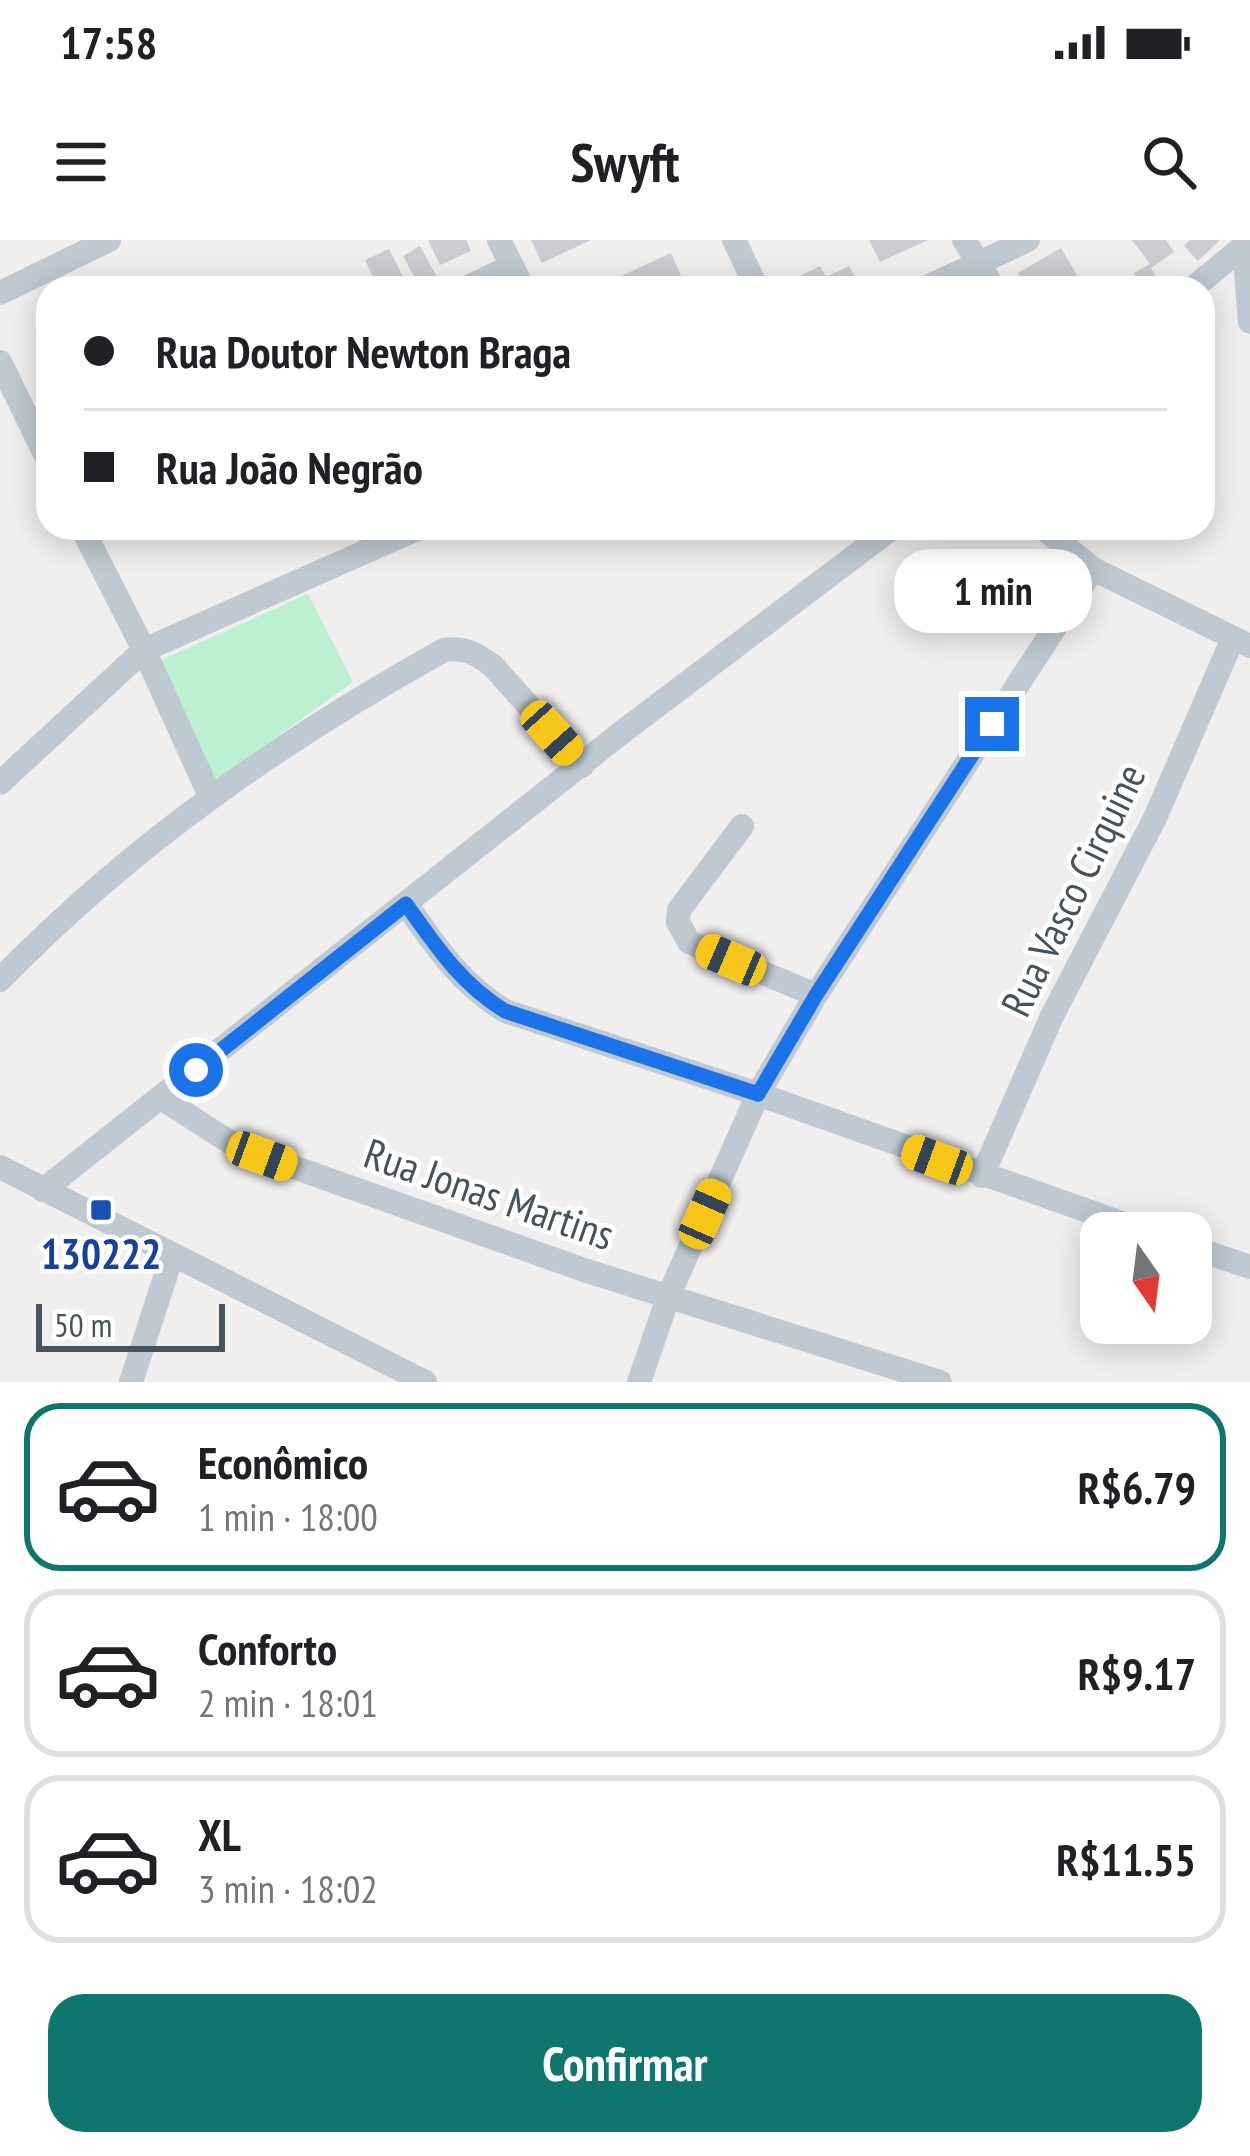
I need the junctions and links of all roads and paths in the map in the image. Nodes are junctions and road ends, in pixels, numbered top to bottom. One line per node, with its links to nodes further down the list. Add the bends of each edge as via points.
1 (109, 240): 13 (street)
2 (499, 240): 8 (street)
3 (734, 240): 9 (street)
4 (964, 240): 7 (street)
5 (1028, 240): 7 (street)
6 (1247, 243): 12 (street); 14 (street)
7 (979, 263): 10 (street); 11 (street)
8 (517, 276)
9 (751, 276)
10 (951, 276)
11 (987, 276)
12 (1207, 276)
13 (0, 293)
14 (1250, 322)
15 (0, 362): 16 (street)
16 (36, 436)
17 (88, 540): 23 (street)
18 (392, 540): 23 (street)
19 (876, 540): 24 (street)
20 (1058, 540): 21 (street)
21 (1093, 569): 22 (street); 30 (street)
22 (1242, 642): 34 (street, Rua Vasco Cirquine, via 1052,1016)
23 (144, 650): 25 (street); 26 (street)
24 (582, 766): 26 (street, via 493,666 458,648 334,712); 28 (street)
25 (0, 783)
26 (210, 796): 29 (street)
27 (742, 826): 30 (street, via 679,910 681,934)
28 (406, 904): 31 (street, via 453,971 505,1011); 32 (street)
29 (0, 980)
30 (816, 995): 31 (street)
31 (758, 1094): 34 (street); 40 (street)
32 (161, 1098): 35 (street); 40 (street, Rua Jonas Martins, via 262,1156)
33 (0, 1167): 35 (street)
34 (982, 1176): 36 (street)
35 (43, 1190): 38 (street)
36 (1088, 1212)
37 (1212, 1254): 39 (street)
38 (172, 1256): 41 (street); 42 (street)
39 (1250, 1267)
40 (669, 1294): 43 (street); 44 (street, Rua Jonas Martins)
41 (130, 1382)
42 (425, 1382)
43 (639, 1382)
44 (940, 1382)

